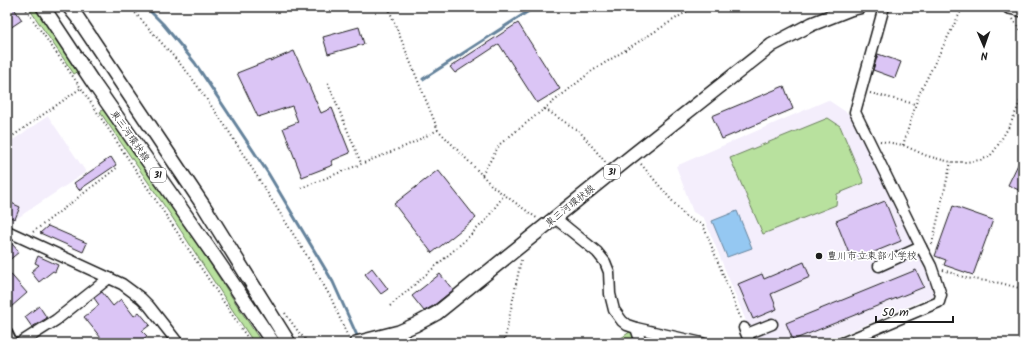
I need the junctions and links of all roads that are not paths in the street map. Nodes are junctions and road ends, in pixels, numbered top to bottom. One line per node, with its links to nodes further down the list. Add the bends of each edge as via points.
1 (43, 7): 20 (main road, 東三河環状線 / 31)
2 (69, 7): 21 (main road, 31, via 205,208)
3 (859, 7): 7 (main road, 東三河環状線 / 31, via 812,24 772,45)
4 (884, 7): 9 (street, via 855,112)
5 (1009, 7): 6 (main road)
6 (1023, 10)
7 (551, 221): 13 (street, via 597,252 605,262 609,272 614,310 622,321); 16 (main road, 東三河環状線 / 31, via 437,313 399,332)
8 (7, 231): 11 (street)
9 (921, 247): 10 (street); 24 (street, via 930,263 941,295 939,302)
10 (879, 266)
11 (109, 278): 18 (street, via 56,320); 19 (street, via 141,298)
12 (772, 324): 15 (street)
13 (636, 328): 22 (street); 23 (street)
14 (7, 333): 17 (street)
15 (747, 335)
16 (357, 341)
17 (12, 343)
18 (20, 343)
19 (178, 343)
20 (273, 343)
21 (289, 343)
22 (641, 343)
23 (702, 343)
24 (842, 343)

